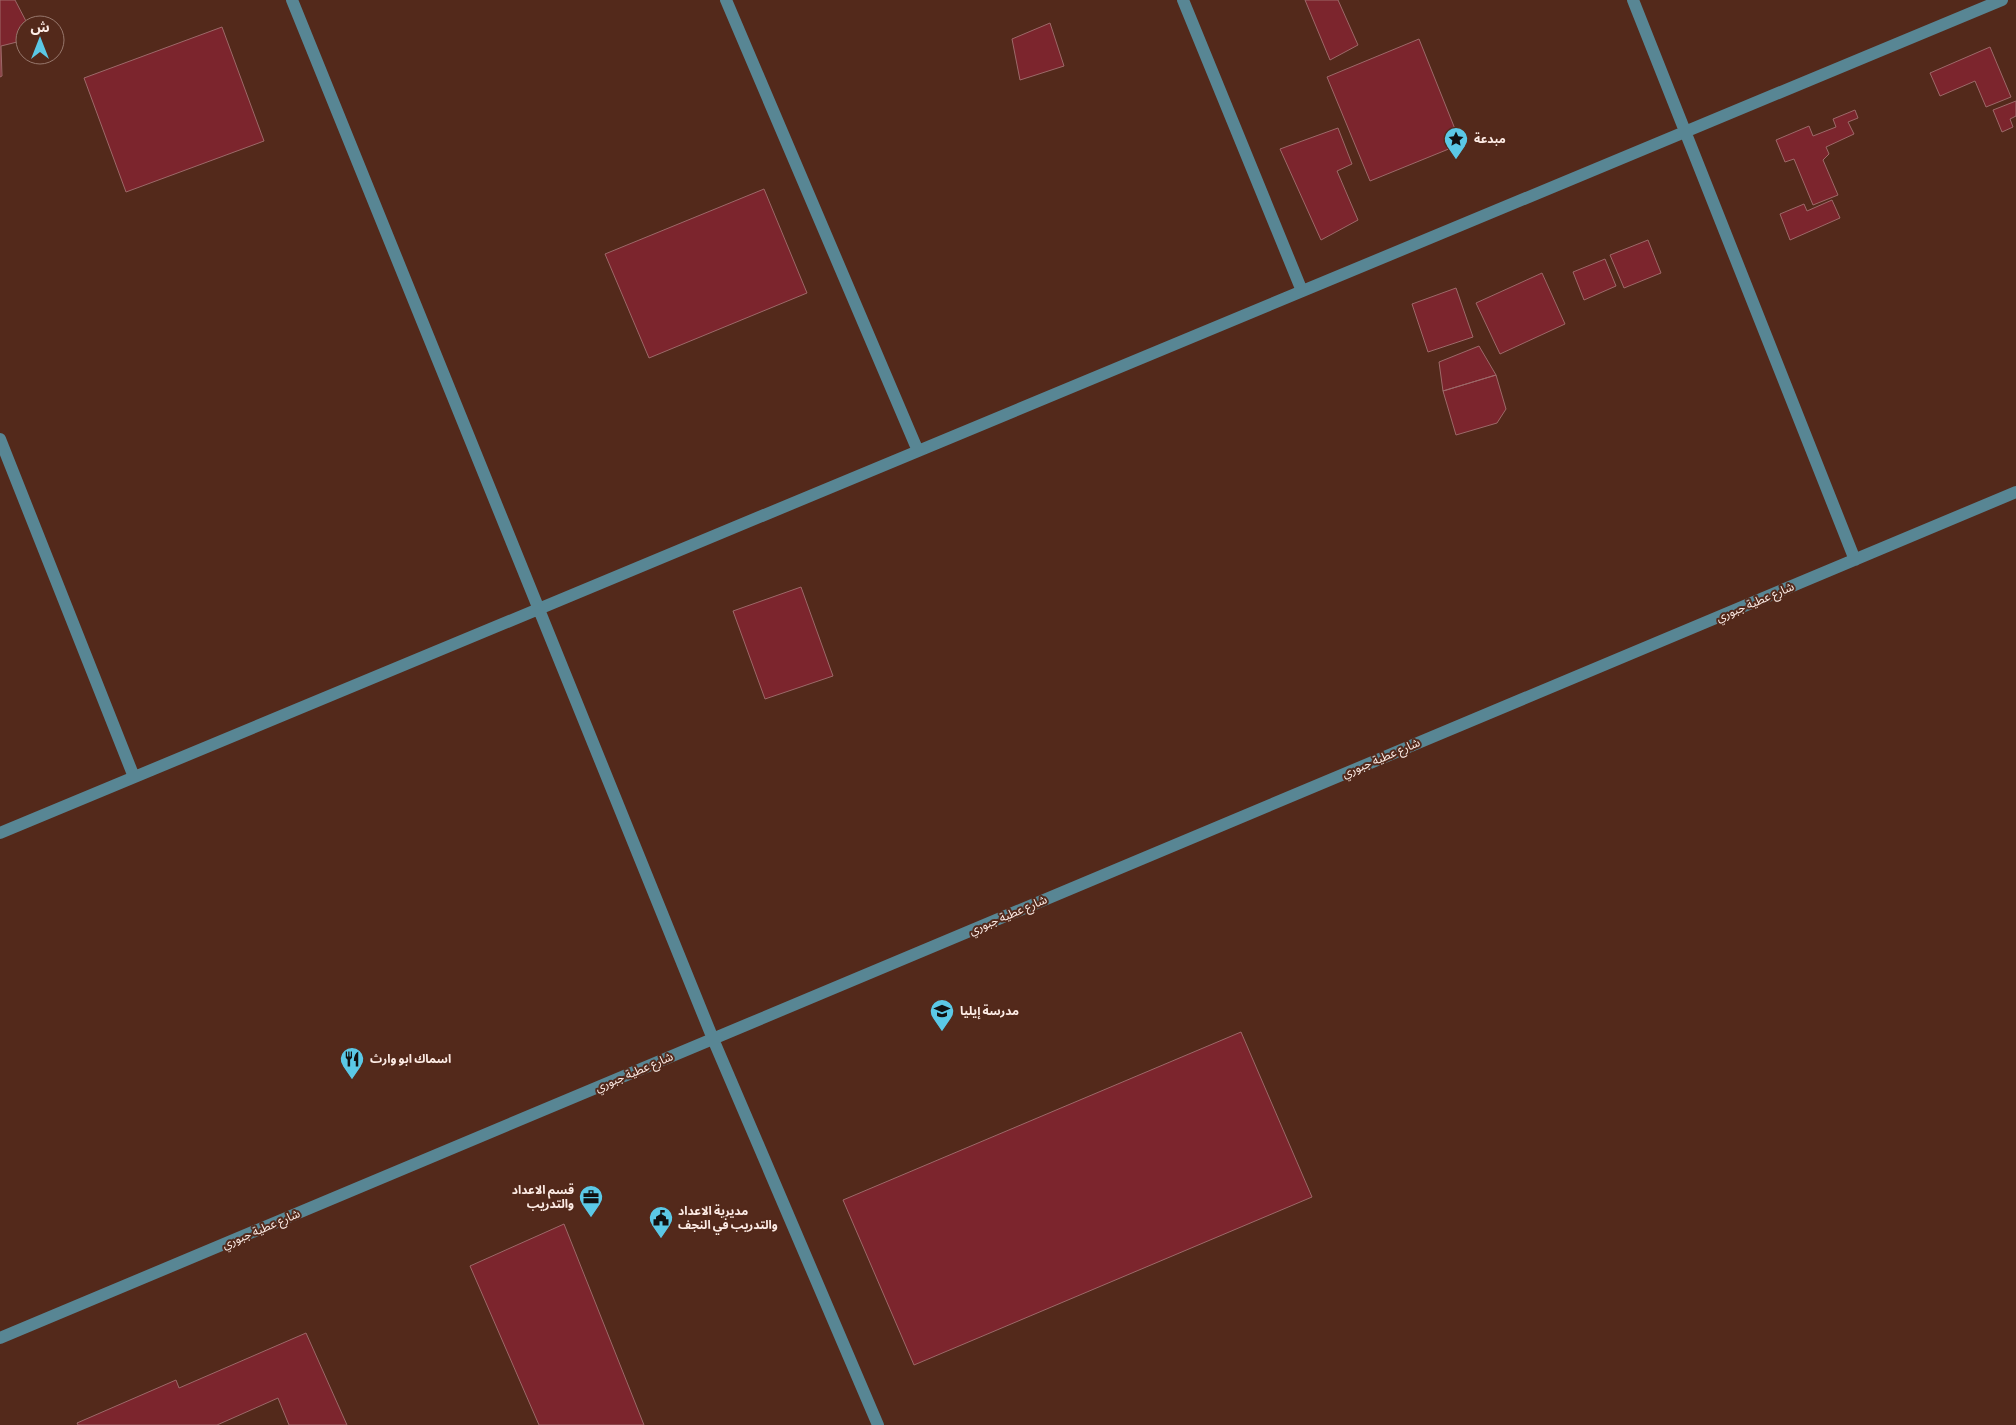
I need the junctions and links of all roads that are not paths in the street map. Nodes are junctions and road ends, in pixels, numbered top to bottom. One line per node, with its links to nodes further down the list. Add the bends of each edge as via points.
1 (292, 0): 12 (street)
2 (726, 0): 9 (street)
3 (1183, 0): 7 (street)
4 (1633, 0): 6 (street)
5 (2002, 0): 6 (street)
6 (1684, 132): 7 (street); 11 (street)
7 (1302, 291): 9 (street)
8 (0, 439): 13 (street)
9 (918, 451): 12 (street)
10 (2016, 492): 11 (street, شارع عطية جبوري)
11 (1854, 560): 15 (street, شارع عطية جبوري)
12 (539, 609): 13 (street); 15 (street)
13 (134, 777): 14 (street)
14 (0, 833)
15 (713, 1039): 16 (street, شارع عطية جبوري); 17 (street)
16 (0, 1338)
17 (878, 1425)

